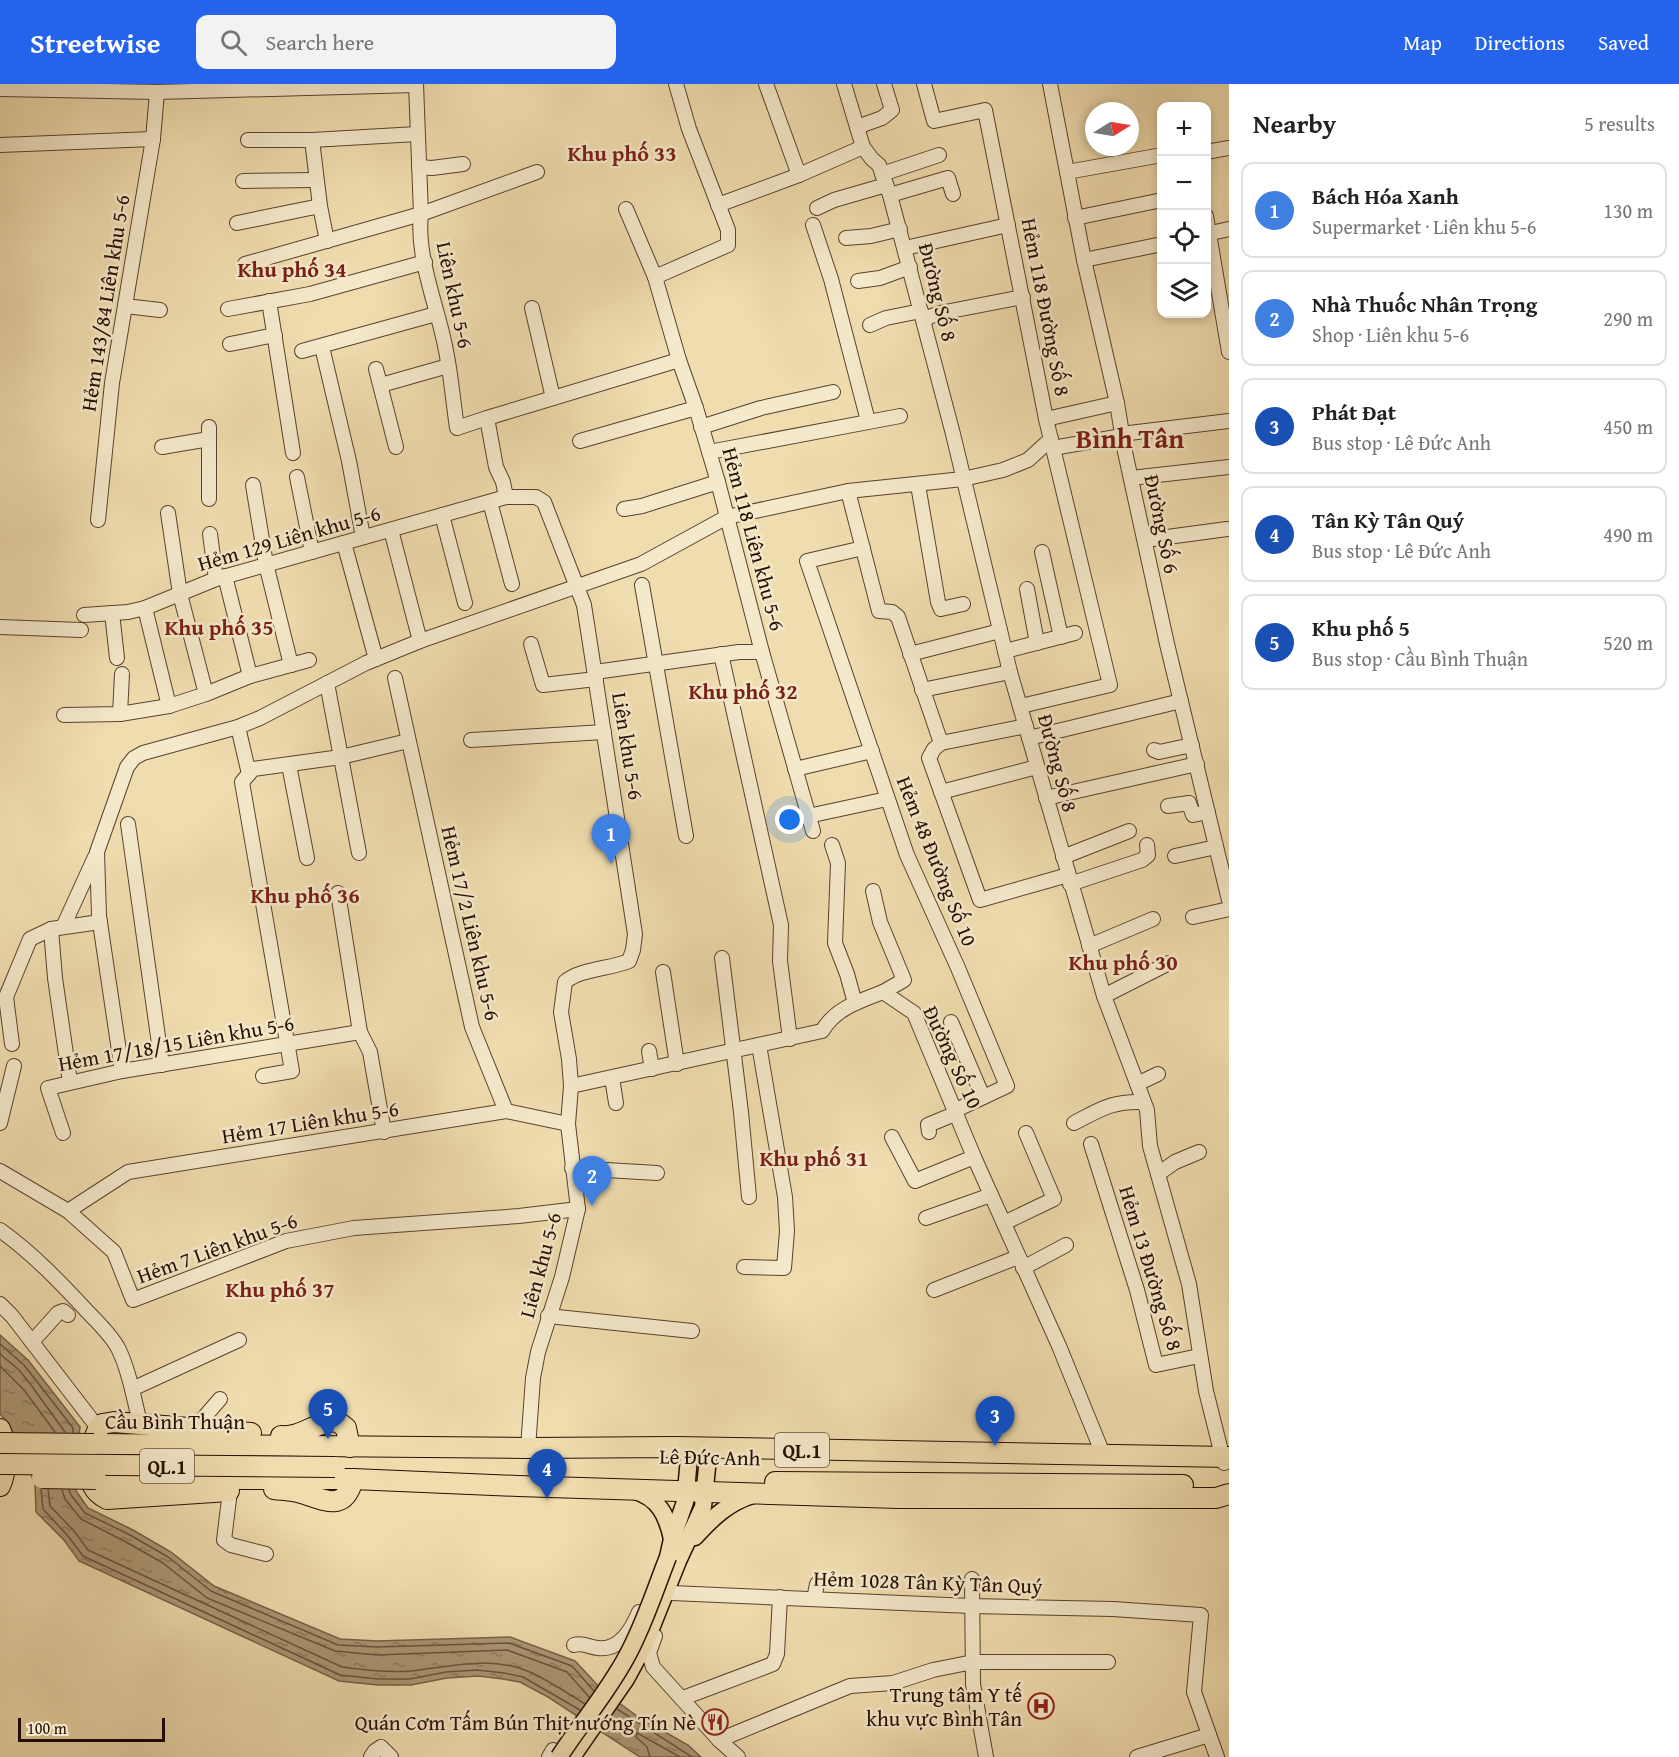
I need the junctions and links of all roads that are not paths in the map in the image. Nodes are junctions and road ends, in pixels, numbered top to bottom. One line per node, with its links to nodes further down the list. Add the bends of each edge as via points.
1 (416, 84): 10 (street); 12 (street, Liên khu 5-6)
2 (675, 84): 32 (street)
3 (766, 84): 26 (street)
4 (844, 84): 11 (street, Đường Số 8)
5 (884, 84): 11 (street, via 892,110)
6 (924, 84): 41 (street, Hẻm 118 Đường Số 8, via 934,121 985,110)
7 (1050, 84): 25 (street, Đường Số 6)
8 (22, 86): 9 (street); 10 (street)
9 (0, 89)
10 (157, 92): 13 (street, Hẻm 143/84 Liên khu 5-6)
11 (857, 127): 17 (street, Đường Số 8)
12 (417, 134): 15 (street); 23 (street, Liên khu 5-6)
13 (153, 139): 16 (street); 59 (street, Hẻm 143/84 Liên khu 5-6)
14 (248, 140): 15 (street)
15 (312, 140): 27 (street)
16 (0, 145)
17 (863, 147): 26 (street); 29 (street, Đường Số 8, via 879,165)
18 (1229, 148): 19 (street)
19 (1211, 151)
20 (939, 155): 29 (street)
21 (1157, 156): 25 (street)
22 (463, 164): 23 (street)
23 (419, 167): 36 (street, Liên khu 5-6)
24 (537, 172): 36 (street)
25 (1066, 172): 37 (street, Đường Số 6)
26 (799, 175): 32 (street)
27 (316, 180): 28 (street); 33 (street)
28 (243, 181)
29 (886, 185): 30 (street, via 948,178); 34 (street); 42 (street, Đường Số 8)
30 (953, 194)
31 (1157, 201): 37 (street)
32 (718, 205): 55 (street, via 728,231 728,245)
33 (320, 207): 39 (street); 47 (street)
34 (817, 208)
35 (626, 209): 55 (street, Hẻm 118 Liên khu 5-6)
36 (422, 214): 47 (street); 52 (street, Liên khu 5-6)
37 (1075, 218): 51 (street, Đường Số 6)
38 (861, 221): 45 (street)
39 (237, 224)
40 (813, 225): 82 (street)
41 (1008, 225): 49 (street); 57 (street, Hẻm 118 Đường Số 8)
42 (900, 229): 45 (street); 49 (street, Đường Số 8)
43 (1229, 229): 44 (street)
44 (1211, 233)
45 (865, 236): 46 (street)
46 (846, 237)
47 (327, 241): 53 (street)
48 (1157, 245): 51 (street)
49 (905, 248): 54 (street, Đường Số 8)
50 (1211, 251): 70 (street)
51 (1084, 260): 77 (street, Đường Số 6)
52 (425, 262): 58 (street, via 310,294); 63 (street, Liên khu 5-6)
53 (245, 264)
54 (910, 267): 56 (street); 64 (street, Đường Số 8)
55 (655, 277): 71 (street, Hẻm 118 Liên khu 5-6)
56 (858, 281)
57 (1023, 297): 64 (street); 81 (street, Hẻm 118 Đường Số 8)
58 (269, 301): 61 (street); 66 (street)
59 (125, 306): 62 (street); 107 (street, Hẻm 143/84 Liên khu 5-6, via 112,383)
60 (532, 308): 76 (street)
61 (228, 309)
62 (160, 310)
63 (436, 314): 68 (street); 72 (street, Liên khu 5-6)
64 (923, 316): 65 (street, via 886,318); 95 (street, Đường Số 8)
65 (870, 325)
66 (275, 335): 67 (street); 91 (street)
67 (230, 344)
68 (322, 346): 69 (street); 111 (street)
69 (302, 351)
70 (1229, 351)
71 (679, 360): 76 (street); 78 (street, Hẻm 118 Liên khu 5-6)
72 (448, 366): 74 (street); 80 (street, Liên khu 5-6, via 457,428)
73 (376, 369): 74 (street)
74 (381, 385): 89 (street)
75 (833, 392): 84 (street)
76 (553, 398): 80 (street)
77 (1117, 403): 81 (street); 85 (street, Đường Số 6)
78 (696, 408): 84 (street, Hẻm 118 Liên khu 5-6); 86 (street)
79 (900, 416): 82 (street)
80 (487, 418): 100 (street)
81 (1046, 419): 87 (street, Hẻm 118 Đường Số 8)
82 (868, 421): 90 (street)
83 (1229, 421): 85 (street)
84 (701, 427): 90 (street, Hẻm 118 Liên khu 5-6)
85 (1121, 435): 87 (street); 94 (street, Đường Số 6)
86 (580, 441)
87 (1052, 443): 95 (street, via 1015,466); 156 (street, Hẻm 118 Đường Số 8, via 1110,685)
88 (162, 447): 101 (street, via 209,433)
89 (396, 447)
90 (709, 452): 96 (street, Hẻm 118 Liên khu 5-6)
91 (293, 453)
92 (1229, 468): 94 (street)
93 (297, 477): 115 (street)
94 (1131, 478): 112 (street, Đường Số 6)
95 (963, 479): 98 (street); 131 (street, Đường Số 8)
96 (718, 482): 103 (street); 106 (street, Hẻm 118 Liên khu 5-6)
97 (253, 485): 117 (street)
98 (918, 485): 99 (street); 125 (street, via 938,602 941,609)
99 (848, 491): 106 (street); 114 (street)
100 (506, 497): 102 (street, Hẻm 129 Liên khu 5-6); 121 (street, Liên khu 5-6, via 536,497 544,502)
101 (209, 499)
102 (490, 502): 105 (street, Hẻm 129 Liên khu 5-6); 119 (street)
103 (624, 509)
104 (168, 513): 123 (street)
105 (442, 515): 109 (street, Hẻm 129 Liên khu 5-6); 124 (street)
106 (727, 517): 121 (street, via 653,559); 138 (street, Hẻm 118 Liên khu 5-6)
107 (98, 520)
108 (1227, 529): 112 (street)
109 (391, 530): 111 (street, Hẻm 129 Liên khu 5-6); 134 (street)
110 (210, 534): 118 (street)
111 (363, 537): 113 (street, Hẻm 129 Liên khu 5-6)
112 (1145, 540): 154 (street, Đường Số 6)
113 (344, 543): 115 (street, Hẻm 129 Liên khu 5-6); 142 (street)
114 (863, 548): 140 (street, via 879,611 898,617); 167 (street, Hẻm 48 Đường Số 10, via 807,561)
115 (312, 552): 117 (street, Hẻm 129 Liên khu 5-6)
116 (1042, 552): 133 (street)
117 (266, 564): 118 (street, Hẻm 129 Liên khu 5-6); 145 (street)
118 (220, 577): 123 (street, Hẻm 129 Liên khu 5-6); 148 (street)
119 (512, 584)
120 (642, 585): 144 (street)
121 (577, 587): 134 (street); 149 (street, Liên khu 5-6, via 584,605)
122 (1027, 589): 135 (street)
123 (180, 594): 126 (street, Hẻm 129 Liên khu 5-6); 153 (street)
124 (465, 603)
125 (963, 604)
126 (145, 608): 127 (street, Hẻm 129 Liên khu 5-6); 155 (street)
127 (112, 613): 128 (street, Hẻm 129 Liên khu 5-6); 141 (street)
128 (84, 615)
129 (0, 627): 130 (street)
130 (81, 630)
131 (1000, 631): 137 (street, Đường Số 8); 140 (street)
132 (1075, 633): 133 (street)
133 (1061, 637): 135 (street)
134 (420, 641): 142 (street)
135 (1037, 643): 137 (street)
136 (531, 644): 149 (street, Hẻm 118 Liên khu 5-6, via 543,685)
137 (1005, 651): 146 (street, Đường Số 8)
138 (762, 652): 139 (street, Hẻm 118 Liên khu 5-6); 172 (street)
139 (721, 654): 144 (street, Hẻm 118 Liên khu 5-6); 212 (street, via 781,926 780,961)
140 (910, 654): 152 (street)
141 (117, 658)
142 (376, 659): 151 (street)
143 (309, 660): 145 (street)
144 (657, 663): 149 (street, Hẻm 118 Liên khu 5-6); 183 (street)
145 (291, 665): 148 (street)
146 (1010, 672): 152 (street); 156 (street, Đường Số 8)
147 (123, 674): 157 (street)
148 (250, 676): 153 (street)
149 (596, 676): 160 (street, Liên khu 5-6)
150 (395, 678): 163 (street, Hẻm 17/2 Liên khu 5-6)
151 (327, 683): 159 (street); 168 (street)
152 (922, 690): 164 (street)
153 (206, 694): 155 (street)
154 (1181, 701): 161 (street); 165 (street, Đường Số 6)
155 (169, 706): 157 (street)
156 (1021, 706): 161 (street, Đường Số 8)
157 (120, 714): 158 (street)
158 (64, 715)
159 (238, 727): 173 (street); 187 (street, via 134,758 127,767)
160 (604, 732): 162 (street); 228 (street, Liên khu 5-6, via 635,934 628,961 571,976 564,982 561,1012)
161 (1028, 732): 164 (street); 171 (street, Đường Số 8)
162 (471, 740)
163 (408, 741): 168 (street); 232 (street, Hẻm 17/2 Liên khu 5-6, via 472,1028)
164 (941, 743): 174 (street, via 929,758)
165 (1192, 745): 166 (street); 169 (street, Đường Số 6)
166 (1154, 750)
167 (872, 751): 172 (street); 176 (street, Hẻm 48 Đường Số 10)
168 (341, 757): 170 (street); 188 (street)
169 (1197, 764): 175 (street); 178 (street, Đường Số 6)
170 (289, 765): 173 (street, via 254,769); 191 (street)
171 (1037, 767): 174 (street); 175 (street, Đường Số 8)
172 (795, 769): 179 (street)
173 (246, 778): 213 (street)
174 (941, 792): 193 (street, via 980,900)
175 (1046, 798): 190 (street, Đường Số 8)
176 (887, 799): 179 (street); 229 (street, Hẻm 48 Đường Số 10, via 907,855 1007,1086)
177 (1168, 806): 178 (street, via 1189,803 1193,815)
178 (1208, 812): 186 (street, Đường Số 6)
179 (808, 816): 181 (street)
180 (128, 824): 219 (street)
181 (813, 831)
182 (1129, 831): 190 (street)
183 (686, 836)
184 (832, 845): 209 (street, via 837,863 835,943)
185 (1147, 845): 193 (street, via 1148,855 1142,860)
186 (1216, 847): 189 (street); 192 (street, Đường Số 6)
187 (97, 852): 200 (street); 201 (street)
188 (359, 853)
189 (1175, 856)
190 (1063, 857): 193 (street, Đường Số 8)
191 (307, 858)
192 (1225, 866): 196 (street, Đường Số 6)
193 (1069, 880): 202 (street, Đường Số 8)
194 (873, 891): 206 (street, via 880,922 904,980)
195 (338, 893): 211 (street)
196 (1229, 900)
197 (1229, 909): 198 (street)
198 (1192, 917)
199 (1153, 919): 202 (street)
200 (100, 922): 201 (street); 222 (street)
201 (57, 928): 208 (street, via 30,939); 226 (street, via 55,978)
202 (1089, 946): 207 (street, Đường Số 8)
203 (722, 958): 217 (street)
204 (1169, 963): 207 (street)
205 (663, 972): 218 (street)
206 (883, 992): 209 (street); 233 (street, Đường Số 10, via 914,1014)
207 (1104, 996): 227 (street, Đường Số 8)
208 (3, 999): 214 (street)
209 (855, 1003): 212 (street, via 831,1016 822,1031)
210 (951, 1022): 229 (street)
211 (360, 1032): 213 (street, Hẻm 17/18/15 Liên khu 5-6); 237 (street, via 370,1052)
212 (790, 1039): 215 (street)
213 (288, 1043): 219 (street, Hẻm 17/18/15 Liên khu 5-6); 224 (street, via 292,1071)
214 (12, 1044)
215 (759, 1045): 217 (street); 258 (street, via 785,1197 787,1231 784,1268)
216 (648, 1050): 221 (street)
217 (734, 1050): 218 (street); 250 (street)
218 (677, 1064): 221 (street)
219 (162, 1065): 222 (street, Hẻm 17/18/15 Liên khu 5-6)
220 (14, 1066): 234 (street)
221 (652, 1070): 225 (street)
222 (122, 1071): 226 (street, Hẻm 17/18/15 Liên khu 5-6)
223 (1158, 1074): 227 (street)
224 (263, 1076)
225 (612, 1078): 228 (street); 231 (street)
226 (70, 1082): 239 (street, Hẻm 17/18/15 Liên khu 5-6, via 48,1088)
227 (1137, 1084): 230 (street, Đường Số 8)
228 (571, 1086): 236 (street, Liên khu 5-6)
229 (983, 1098): 233 (street, Hẻm 48 Đường Số 10)
230 (1143, 1102): 235 (street, via 1110,1104); 248 (street, Đường Số 8)
231 (616, 1103)
232 (506, 1111): 236 (street, Hẻm 17 Liên khu 5-6); 237 (street, Hẻm 17 Liên khu 5-6)
233 (957, 1112): 238 (street, Hẻm 48 Đường Số 10, via 928,1125); 244 (street, Đường Số 10)
234 (0, 1123)
235 (1074, 1123)
236 (568, 1124): 245 (street, Liên khu 5-6)
237 (384, 1132): 252 (street, Hẻm 17 Liên khu 5-6, via 128,1172)
238 (929, 1132)
239 (63, 1133)
240 (1026, 1133): 254 (street, via 1054,1199)
241 (892, 1137): 244 (street, via 915,1180)
242 (1091, 1144): 266 (street, Hẻm 13 Đường Số 8, via 1156,1365)
243 (1199, 1152): 248 (street)
244 (974, 1157): 249 (street, Đường Số 10)
245 (572, 1168): 247 (street); 251 (street, Liên khu 5-6)
246 (0, 1171): 252 (street, Hẻm 7 Liên khu 5-6)
247 (657, 1173)
248 (1158, 1174): 266 (street, Đường Số 8, via 1189,1284)
249 (991, 1195): 253 (street); 254 (street, Đường Số 10)
250 (749, 1197)
251 (578, 1209): 252 (street, Hẻm 7 Liên khu 5-6, via 354,1228 285,1241 133,1300 114,1252); 262 (street, Liên khu 5-6)
252 (68, 1211)
253 (926, 1218)
254 (1004, 1223): 257 (street, Đường Số 10)
255 (0, 1230): 267 (street, via 45,1267 110,1335)
256 (1066, 1245): 257 (street)
257 (1021, 1262): 259 (street); 276 (street, Đường Số 10)
258 (744, 1267)
259 (934, 1290)
260 (0, 1304): 265 (street)
261 (68, 1315): 265 (street, via 58,1313)
262 (548, 1316): 263 (street); 275 (street, Liên khu 5-6, via 533,1378)
263 (692, 1331)
264 (239, 1340): 267 (street)
265 (32, 1342): 270 (street)
266 (1199, 1356): 279 (street, Đường Số 8)
267 (132, 1389): 269 (street)
268 (220, 1399): 272 (street)
269 (140, 1423): 270 (highway, via 107,1423); 272 (highway)
270 (98, 1428): 287 (highway, via 92,1441 91,1477 102,1497 118,1500)
271 (0, 1429): 284 (highway, via 5,1468)
272 (194, 1429): 277 (highway, via 286,1436 337,1421 346,1428)
273 (0, 1443): 277 (highway, Cầu Bình Thuận / QL.1, bridge)
274 (0, 1451): 277 (highway, Cầu Bình Thuận / QL.1)
275 (528, 1453): 276 (highway, Lê Đức Anh / QL.1, via 656,1447); 277 (highway, Lê Đức Anh / QL.1); 278 (highway, Lê Đức Anh / QL.1)
276 (1103, 1454): 279 (highway, Lê Đức Anh / QL.1)
277 (339, 1456): 280 (highway, QL.1, bridge); 283 (highway, Lê Đức Anh / QL.1)
278 (698, 1458): 279 (highway, Lê Đức Anh / QL.1); 285 (main road)
279 (1226, 1461)
280 (0, 1464)
281 (0, 1477): 282 (highway, QL.1, bridge)
282 (353, 1479): 283 (highway, Lê Đức Anh / QL.1); 287 (highway, via 346,1494 336,1502 283,1490)
283 (622, 1484): 285 (highway, Lê Đức Anh / QL.1); 290 (main road, via 654,1500 667,1520)
284 (0, 1486)
285 (697, 1487): 286 (highway, Lê Đức Anh / QL.1); 289 (highway, Lê Đức Anh / QL.1); 290 (main road, via 703,1507)
286 (931, 1490): 288 (highway, Lê Đức Anh / QL.1, via 1165,1484); 289 (highway, Lê Đức Anh / QL.1)
287 (230, 1491): 291 (street, via 224,1540)
288 (1224, 1493)
289 (754, 1494): 290 (main road, via 730,1504)
290 (676, 1551): 294 (street, via 684,1561); 298 (street, via 662,1552 634,1623 624,1637 604,1648); 307 (main road, bridge, via 626,1658); 308 (main road, via 636,1662)
291 (266, 1554)
292 (972, 1580): 297 (street)
293 (817, 1584): 296 (street)
294 (672, 1593): 295 (street, Hẻm 1028 Tân Kỳ Tân Quý); 301 (street, via 650,1647 650,1658 653,1667)
295 (780, 1597): 296 (street, Hẻm 1028 Tân Kỳ Tân Quý); 301 (street, via 773,1664)
296 (814, 1599): 297 (street, Hẻm 1028 Tân Kỳ Tân Quý)
297 (971, 1606): 299 (street); 302 (street, Hẻm 1028 Tân Kỳ Tân Quý, via 1201,1615 1194,1692)
298 (574, 1645)
299 (972, 1662): 300 (street); 303 (street, via 893,1683 850,1686); 310 (street)
300 (1108, 1662)
301 (681, 1697): 303 (street)
302 (1209, 1735): 311 (street); 312 (street)
303 (719, 1740): 309 (street)
304 (371, 1757): 305 (street, via 381,1748)
305 (391, 1757)
306 (549, 1757): 307 (street, via 553,1750)
307 (561, 1757)
308 (572, 1757)
309 (738, 1757)
310 (986, 1757)
311 (1137, 1757)
312 (1217, 1757)

